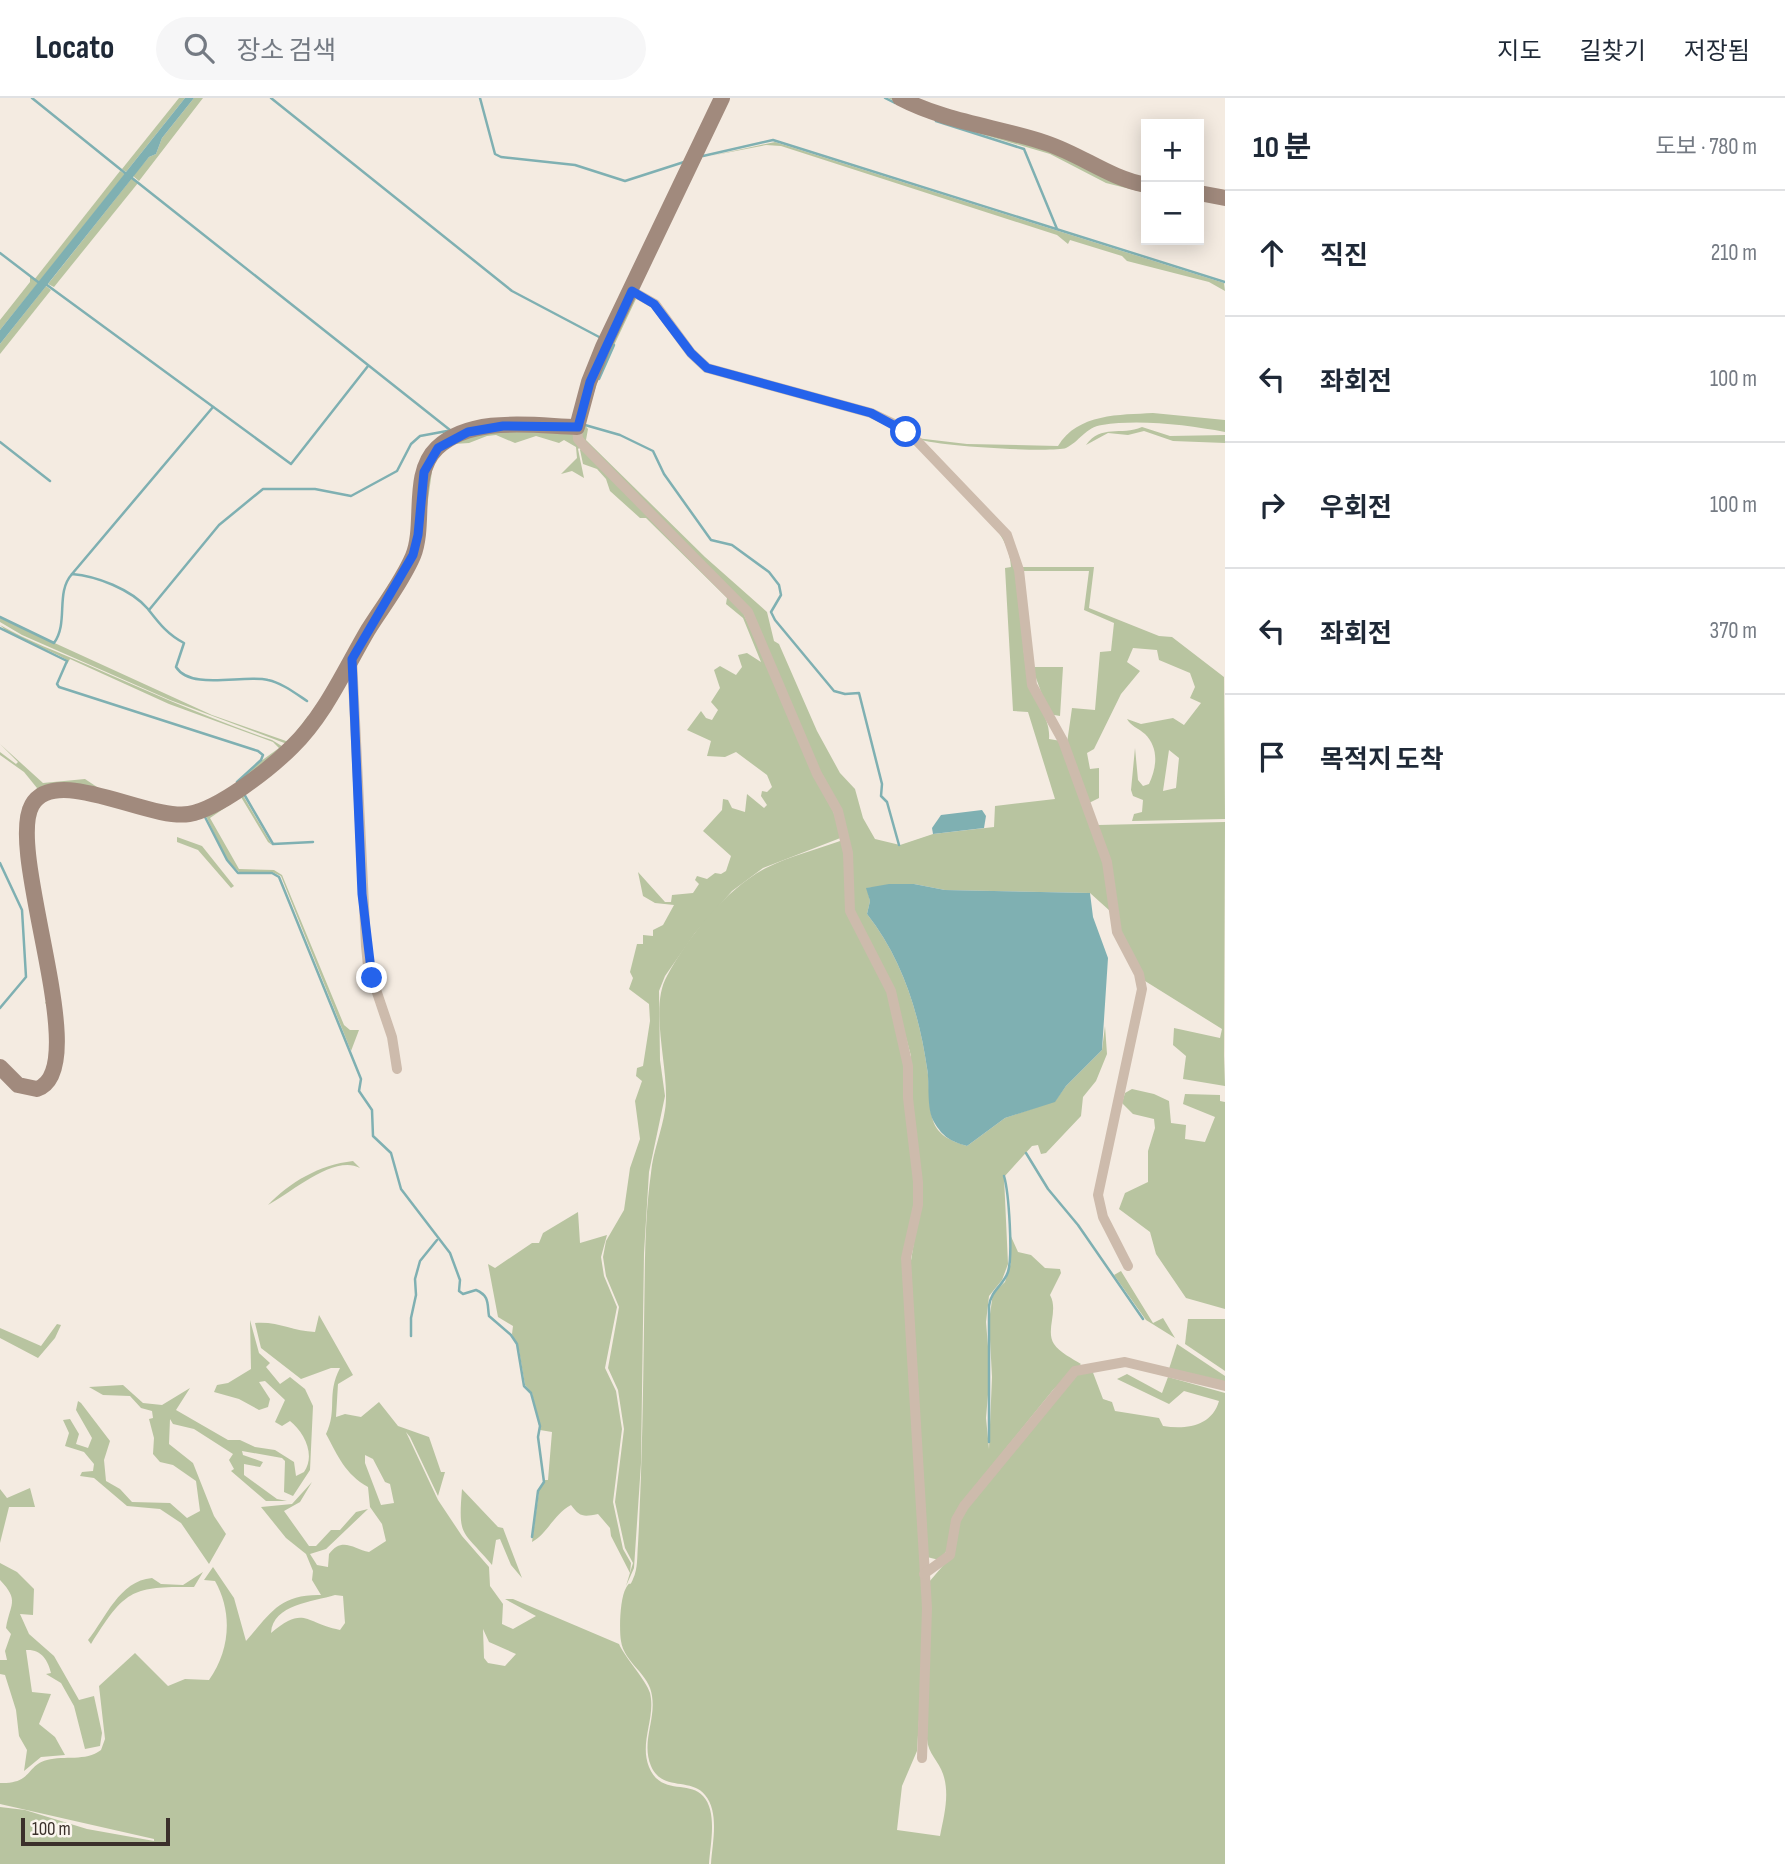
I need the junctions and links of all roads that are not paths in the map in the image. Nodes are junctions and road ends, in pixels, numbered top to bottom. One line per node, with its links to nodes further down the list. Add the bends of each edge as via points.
1 (722, 98): 6 (street)
2 (901, 98): 3 (street, via 948,117 1046,143 1110,176)
3 (1141, 184)
4 (1204, 194): 5 (street)
5 (1225, 198)
6 (632, 291): 7 (street, via 590,382); 11 (street, via 654,304 707,368 871,413 894,424 929,452 1007,535 1019,570 1032,685 1063,741 1103,850 1117,932 1142,982 1098,1195 1103,1217)
7 (578, 427): 8 (street, via 503,426 468,432 438,448 424,472 413,555); 13 (street, via 583,445 748,612 817,774 838,811 848,853 850,911 891,991 908,1066 918,1205 906,1258)
8 (352, 659): 9 (street, via 292,747 204,809 166,815 68,788 43,793 33,803 25,836 54,1007 55,1065 50,1080 37,1089 18,1085); 10 (street, via 367,956)
9 (0, 1067)
10 (397, 1069)
11 (1128, 1266)
12 (1225, 1386): 13 (street, via 1125,1362 1075,1371 964,1506 956,1520 950,1555)
13 (924, 1574): 14 (street)
14 (922, 1758)

